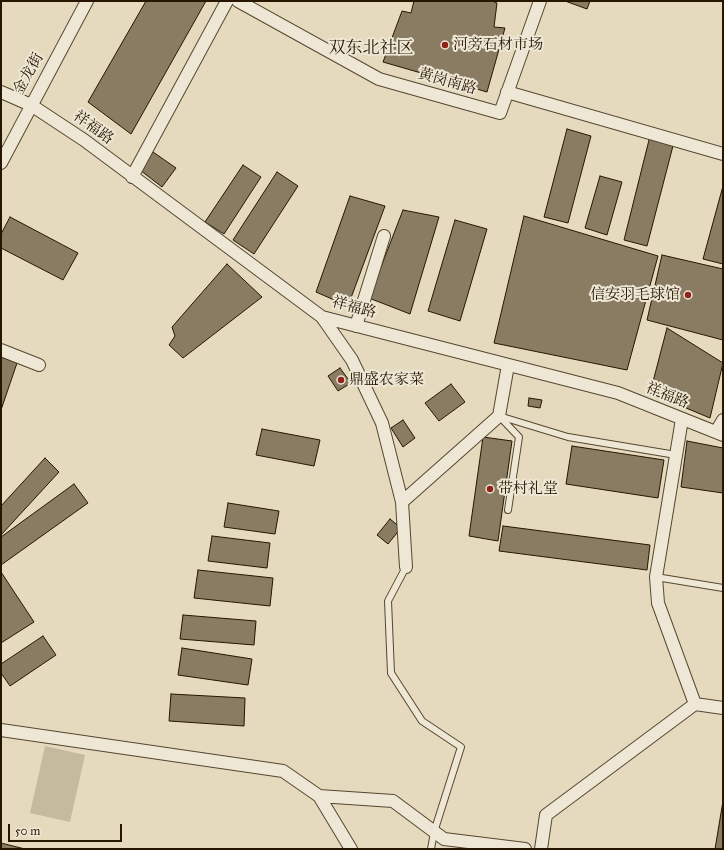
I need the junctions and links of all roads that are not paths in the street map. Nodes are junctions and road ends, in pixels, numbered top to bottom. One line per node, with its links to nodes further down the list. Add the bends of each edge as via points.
1 (87, 1): 7 (street, 金龙街)
2 (227, 1): 10 (street)
3 (238, 1): 6 (street, 黄岗南路, via 379,79 500,113)
4 (540, 1): 6 (street, 黄岗南路)
5 (1, 92): 7 (street, 祥福路)
6 (507, 92): 8 (street)
7 (31, 105): 9 (street, 金龙街); 10 (street, 祥福路, via 84,140)
8 (723, 154)
9 (1, 163)
10 (132, 177): 12 (street, 祥福路)
11 (384, 236): 13 (street)
12 (322, 317): 13 (street, 祥福路); 22 (street, via 352,360 382,423)
13 (356, 326): 16 (street, 祥福路)
14 (1, 350): 15 (street)
15 (39, 365)
16 (508, 365): 17 (street); 18 (street, 祥福路, via 618,394)
17 (499, 416): 21 (lane, via 568,438); 22 (street); 23 (lane, via 519,437)
18 (682, 419): 20 (street, 祥福路); 21 (street)
19 (723, 420): 20 (street, 祥福路)
20 (720, 434)
21 (676, 455): 25 (street)
22 (402, 502): 24 (street)
23 (508, 510)
24 (406, 567): 31 (lane, via 388,601 391,673 422,721 461,747)
25 (656, 577): 26 (lane); 27 (street, via 658,603)
26 (723, 588)
27 (694, 704): 28 (street); 35 (street, via 546,815)
28 (723, 708)
29 (1, 730): 30 (street, via 283,771)
30 (319, 796): 31 (street, via 393,801); 32 (street)
31 (434, 832): 33 (lane); 34 (street, via 444,839)
32 (351, 849)
33 (431, 849)
34 (525, 849)
35 (541, 849)

